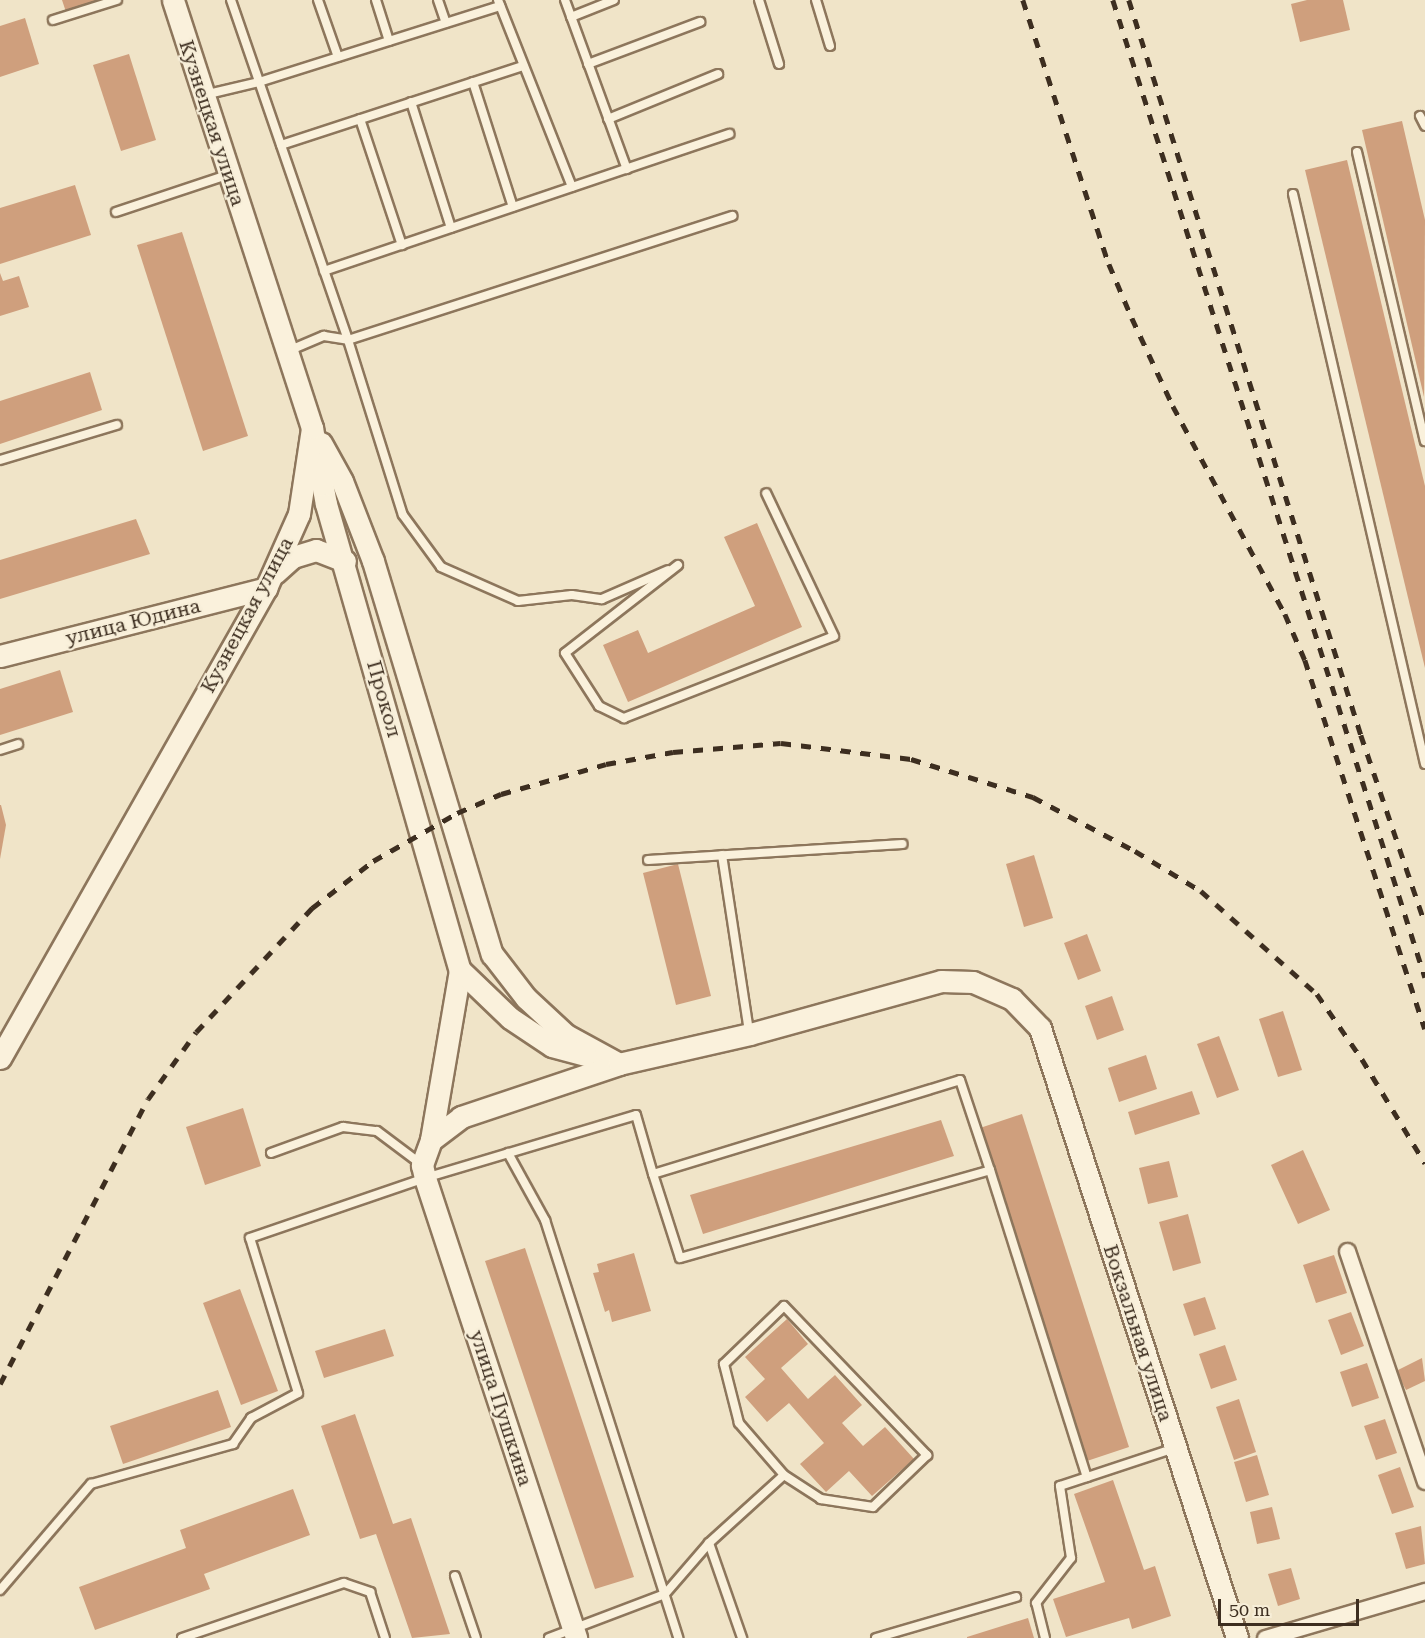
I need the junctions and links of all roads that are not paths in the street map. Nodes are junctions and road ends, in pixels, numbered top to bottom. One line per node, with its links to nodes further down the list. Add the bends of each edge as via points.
1 (117, 0): 13 (lane)
2 (173, 0): 25 (main road, Кузнецкая улица)
3 (231, 0): 23 (lane)
4 (318, 0): 18 (lane)
5 (376, 0): 16 (lane)
6 (438, 0): 15 (lane)
7 (565, 0): 12 (lane)
8 (614, 0): 12 (lane)
9 (759, 0): 20 (lane)
10 (816, 0): 17 (lane)
11 (499, 3): 15 (lane); 21 (lane)
12 (571, 17): 19 (lane)
13 (53, 20)
14 (700, 22): 19 (lane)
15 (446, 23): 16 (lane)
16 (389, 41): 18 (lane)
17 (830, 46)
18 (338, 57): 23 (lane)
19 (588, 64): 28 (lane)
20 (779, 64)
21 (522, 66): 24 (lane); 36 (lane)
22 (718, 74): 28 (lane)
23 (259, 82): 25 (lane); 32 (lane)
24 (473, 82): 26 (lane); 38 (lane)
25 (202, 95): 35 (main road, Кузнецкая улица)
26 (411, 102): 29 (lane); 41 (lane)
27 (1420, 116): 30 (lane)
28 (608, 118): 34 (lane)
29 (360, 119): 32 (lane); 42 (lane)
30 (1425, 126)
31 (729, 134): 34 (lane)
32 (281, 145): 43 (lane)
33 (1357, 152): 48 (lane)
34 (627, 169): 36 (lane)
35 (227, 175): 39 (lane); 45 (main road, Кузнецкая улица)
36 (572, 187): 38 (lane)
37 (1293, 194): 56 (lane)
38 (513, 207): 41 (lane)
39 (116, 212)
40 (733, 216): 44 (lane)
41 (451, 228): 42 (lane)
42 (402, 245): 43 (lane)
43 (324, 272): 44 (lane)
44 (348, 340): 45 (lane, via 324,336); 50 (lane, via 403,515 441,567 518,601 572,595 603,599 678,565 565,653 599,706 624,718 834,636)
45 (287, 351): 47 (main road, Кузнецкая улица)
46 (117, 425): 49 (lane)
47 (312, 428): 51 (main road, Прокол, via 326,504); 52 (main road, Кузнецкая улица, via 299,514); 63 (main road, via 342,481 373,561 492,954 526,998 566,1035)
48 (1425, 441)
49 (0, 460)
50 (766, 493)
51 (345, 561): 52 (main road, via 316,550 293,557); 60 (main road, Прокол)
52 (268, 583): 53 (main road, улица Юдина); 62 (main road, Кузнецкая улица)
53 (0, 656)
54 (18, 744): 55 (lane)
55 (0, 750)
56 (1425, 764)
57 (902, 844): 58 (lane)
58 (722, 855): 59 (lane); 61 (lane)
59 (648, 860)
60 (460, 970): 63 (main road, via 510,1018 552,1046); 64 (main road)
61 (750, 1034): 63 (main road); 71 (main road, Вокзальная улица, via 954,980 993,988 1012,999 1040,1028)
62 (0, 1058)
63 (619, 1065): 64 (main road, via 461,1117)
64 (431, 1140): 68 (main road)
65 (271, 1153): 68 (lane, via 343,1127 377,1131)
66 (508, 1153): 68 (lane); 69 (lane, via 636,1114); 79 (lane, via 544,1220)
67 (990, 1170): 69 (lane, via 680,1258); 69 (lane, via 960,1080); 73 (lane)
68 (424, 1172): 77 (lane, via 250,1238 298,1393 251,1418 233,1444 91,1484); 81 (main road, улица Пушкина)
69 (653, 1174)
70 (1347, 1251): 74 (street)
71 (1175, 1448): 73 (lane); 90 (main road, Вокзальная улица)
72 (784, 1475): 72 (lane, via 821,1499 873,1507 927,1455 784,1306 724,1364 739,1423); 75 (lane)
73 (1087, 1477): 89 (lane, via 1060,1486 1071,1558 1036,1603)
74 (1425, 1481)
75 (709, 1544): 79 (lane); 87 (lane)
76 (455, 1576): 84 (lane)
77 (0, 1590)
78 (1425, 1591): 91 (street)
79 (664, 1594): 81 (lane); 86 (lane)
80 (1016, 1597): 88 (lane)
81 (574, 1634): 85 (lane)
82 (182, 1638): 83 (lane, via 344,1583 370,1592)
83 (385, 1638)
84 (476, 1638)
85 (549, 1638)
86 (678, 1638)
87 (742, 1638)
88 (876, 1638)
89 (1045, 1638)
90 (1237, 1638)
91 (1265, 1638)

